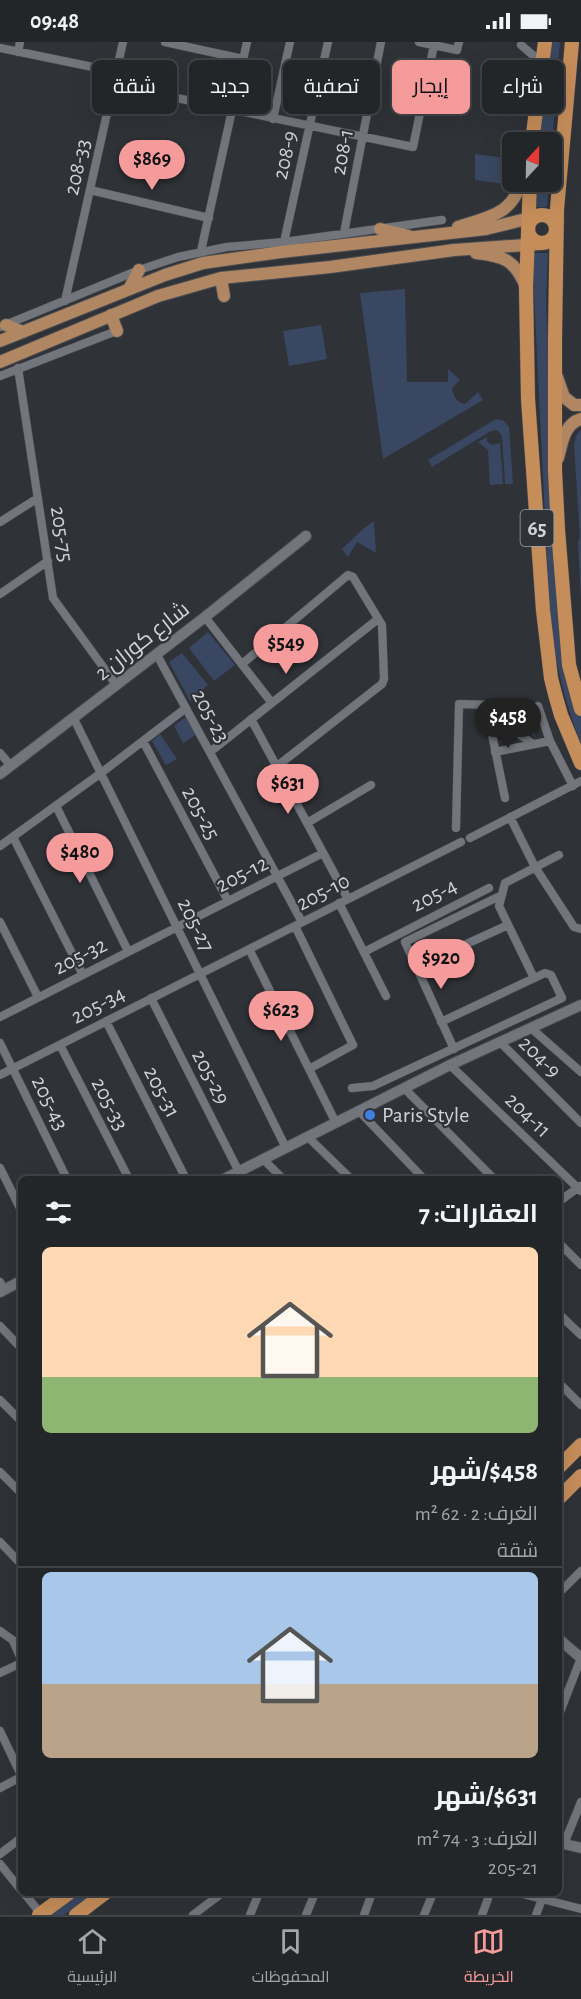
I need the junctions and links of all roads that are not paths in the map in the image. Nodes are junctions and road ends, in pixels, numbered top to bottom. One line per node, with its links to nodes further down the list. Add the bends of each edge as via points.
1 (20, 42): 15 (street)
2 (123, 42): 17 (street, 208-33)
3 (165, 42): 16 (street)
4 (247, 42): 16 (street)
5 (290, 42): 26 (street)
6 (328, 42): 27 (street, 208-9)
7 (381, 42): 29 (street, 208-1)
8 (419, 42): 12 (street)
9 (459, 42): 12 (street, via 457,50)
10 (545, 42): 19 (highway)
11 (572, 42): 21 (highway, 65)
12 (430, 44): 29 (street, via 413,147)
13 (521, 45): 18 (street)
14 (0, 48): 15 (street)
15 (18, 52): 20 (street)
16 (243, 59)
17 (119, 60)
18 (538, 60)
19 (542, 60)
20 (92, 67)
21 (565, 107): 37 (highway, 65); 59 (highway, 65, via 559,317)
22 (108, 114): 30 (street, 208-33)
23 (231, 114): 33 (street)
24 (250, 114): 26 (street)
25 (536, 114): 28 (highway)
26 (273, 119): 27 (street)
27 (310, 126): 29 (street); 42 (street, 208-9)
28 (533, 132)
29 (363, 138): 38 (street, 208-1)
30 (90, 190): 33 (street); 52 (street, 208-33)
31 (518, 192): 39 (main road, via 515,200 489,217)
32 (530, 192): 36 (highway, 65)
33 (209, 218): 44 (street)
34 (442, 220): 35 (street)
35 (380, 229): 38 (street); 40 (main road)
36 (531, 231): 37 (highway, via 549,242); 37 (highway, via 543,215 551,218); 39 (main road, via 486,229); 43 (main road); 49 (highway, 65)
37 (556, 231): 59 (highway, 65)
38 (344, 233): 41 (street)
39 (434, 234): 40 (main road)
40 (413, 238): 42 (main road)
41 (304, 239): 42 (main road)
42 (288, 247): 44 (street); 50 (main road, via 203,263)
43 (454, 250): 45 (main road); 49 (main road, via 507,260 518,269)
44 (201, 251): 47 (street)
45 (411, 256): 46 (main road); 48 (main road)
46 (409, 269)
47 (139, 270): 50 (main road); 52 (street)
48 (221, 278): 51 (main road); 53 (main road, via 180,288)
49 (526, 287): 90 (highway, 65, via 528,399 543,610 551,678)
50 (129, 289): 54 (main road)
51 (224, 296)
52 (65, 301): 55 (street)
53 (111, 315): 56 (main road); 58 (main road)
54 (58, 318): 57 (main road); 58 (main road)
55 (3, 326): 57 (main road)
56 (119, 330): 62 (street)
57 (23, 332): 60 (main road)
58 (65, 334): 61 (main road)
59 (555, 337): 63 (highway, 65)
60 (0, 342)
61 (0, 362)
62 (18, 368): 64 (street); 68 (street, 205-75)
63 (555, 372): 65 (main road, via 564,397); 67 (highway, 65)
64 (0, 376)
65 (581, 405)
66 (581, 419): 67 (main road, via 568,429)
67 (555, 471): 81 (highway, 65, via 569,665)
68 (38, 498): 69 (street); 71 (street, 205-75)
69 (0, 522)
70 (306, 536): 73 (street, شارع كوران 2)
71 (48, 561): 72 (street); 77 (street, 205-75, via 54,598)
72 (0, 594)
73 (205, 617): 75 (street, شارع كوران 2); 76 (street)
74 (378, 619): 76 (street, via 353,577 347,575); 78 (street); 92 (street, via 382,625 382,684)
75 (157, 655): 77 (street, شارع كوران 2); 79 (street, 205-23)
76 (242, 664): 78 (street)
77 (117, 686): 82 (street, شارع كوران 2)
78 (272, 703): 83 (street)
79 (186, 708): 84 (street); 87 (street, 205-23)
80 (487, 708): 85 (street, via 535,706); 86 (street); 88 (street); 102 (street, via 459,704)
81 (581, 709)
82 (74, 718): 91 (street, شارع كوران 2); 94 (street, 205-27)
83 (251, 719): 87 (street); 92 (street)
84 (143, 741): 94 (street); 114 (street, 205-25)
85 (550, 741): 86 (street); 97 (street)
86 (533, 744): 88 (street)
87 (210, 752): 110 (street, 205-23)
88 (495, 752): 98 (street)
89 (0, 753): 91 (street)
90 (581, 763)
91 (11, 766): 93 (street, شارع كوران 2)
92 (276, 767): 101 (street)
93 (0, 774)
94 (101, 774): 99 (street); 119 (street, 205-27)
95 (581, 782): 97 (street)
96 (371, 785): 101 (street)
97 (573, 786): 100 (street)
98 (505, 798)
99 (56, 806): 103 (street); 122 (street)
100 (510, 817): 104 (street); 109 (street)
101 (308, 823): 107 (street)
102 (456, 828)
103 (13, 837): 106 (street); 126 (street)
104 (470, 838)
105 (461, 842): 113 (street, 205-10)
106 (0, 846)
107 (323, 853): 110 (street, 205-12); 113 (street)
108 (559, 855): 109 (street)
109 (535, 867): 112 (street, via 505,883); 120 (street, via 574,927)
110 (277, 876): 114 (street, 205-12); 117 (street, 205-23)
111 (489, 888): 123 (street, 205-4)
112 (502, 895): 118 (street, via 499,906); 124 (street, via 405,942)
113 (348, 899): 115 (street, 205-10)
114 (228, 901): 119 (street, 205-12)
115 (339, 903): 117 (street, 205-10); 123 (street)
116 (0, 922): 129 (street)
117 (298, 924): 121 (street, 205-10); 142 (street, 205-23, via 353,1045)
118 (508, 925): 124 (street); 127 (street)
119 (177, 926): 122 (street, 205-32); 125 (street, 205-27)
120 (581, 929)
121 (249, 949): 125 (street, 205-10); 142 (street)
122 (128, 951): 126 (street, 205-32)
123 (364, 952): 128 (street)
124 (417, 967): 134 (street)
125 (200, 974): 130 (street, 205-34); 151 (street, 205-27)
126 (83, 975): 129 (street, 205-32)
127 (534, 978): 134 (street); 139 (street, via 545,973 551,975 562,998)
128 (386, 996)
129 (38, 998): 132 (street, 205-32)
130 (152, 998): 133 (street, 205-34); 154 (street, 205-29)
131 (581, 1005): 135 (street)
132 (0, 1017)
133 (106, 1021): 138 (street, 205-34); 157 (street, 205-31)
134 (441, 1022): 139 (street)
135 (531, 1028): 136 (street); 143 (street)
136 (500, 1042): 140 (street); 149 (street, 204-9)
137 (0, 1043): 141 (street, 205-43)
138 (60, 1045): 141 (street, 205-34); 156 (street, 205-33)
139 (454, 1049): 145 (street, via 373,1086)
140 (450, 1065): 146 (street); 163 (street, 204-11)
141 (13, 1068): 144 (street, 205-34); 155 (street, 205-43)
142 (309, 1069): 148 (street)
143 (581, 1072)
144 (0, 1075)
145 (352, 1088)
146 (404, 1088): 147 (street); 162 (street)
147 (359, 1111): 148 (street); 161 (street)
148 (336, 1123): 150 (street)
149 (581, 1123)
150 (308, 1137): 151 (street); 160 (street)
151 (286, 1148): 152 (street)
152 (263, 1159): 154 (street); 159 (street)
153 (0, 1167): 165 (street)
154 (239, 1172): 158 (street)
155 (66, 1176)
156 (127, 1176)
157 (184, 1176)
158 (230, 1176)
159 (280, 1176)
160 (348, 1176)
161 (421, 1176)
162 (491, 1176)
163 (580, 1188): 164 (street)
164 (562, 1200)
165 (18, 1204)
166 (562, 1246): 167 (street)
167 (581, 1265)
168 (18, 1282): 169 (street)
169 (1, 1288)
170 (562, 1317): 172 (street)
171 (0, 1326): 173 (street)
172 (581, 1335)
173 (18, 1344)
174 (562, 1386): 176 (street)
175 (0, 1400): 177 (street)
176 (581, 1405)
177 (18, 1418)
178 (581, 1445): 179 (highway)
179 (562, 1461)
180 (0, 1472): 182 (street)
181 (581, 1476): 183 (highway)
182 (18, 1490)
183 (562, 1495)
184 (0, 1542): 185 (street)
185 (18, 1561)
186 (581, 1571): 187 (street)
187 (562, 1590)
188 (0, 1630): 189 (street)
189 (12, 1639): 191 (street); 192 (street)
190 (562, 1642): 193 (street)
191 (18, 1644)
192 (18, 1654)
193 (581, 1658): 196 (street)
194 (18, 1663): 195 (street)
195 (0, 1673)
196 (562, 1707)
197 (0, 1731): 198 (street)
198 (18, 1770)
199 (18, 1778): 200 (street)
200 (0, 1788)
201 (581, 1802): 203 (street)
202 (18, 1840): 205 (street)
203 (562, 1843): 204 (street)
204 (581, 1848)
205 (0, 1854)
206 (0, 1864): 207 (street)
207 (18, 1886)
208 (26, 1896): 220 (street)
209 (65, 1896): 220 (highway)
210 (101, 1896): 221 (highway)
211 (218, 1896): 222 (street)
212 (258, 1896): 223 (street)
213 (314, 1896): 224 (street)
214 (371, 1896): 225 (street)
215 (432, 1896): 226 (street)
216 (489, 1896): 227 (street)
217 (531, 1896): 218 (street)
218 (543, 1899): 219 (street); 228 (street)
219 (581, 1909)
220 (40, 1915)
221 (76, 1915)
222 (193, 1915)
223 (250, 1915)
224 (306, 1915)
225 (364, 1915)
226 (424, 1915)
227 (482, 1915)
228 (536, 1915)

